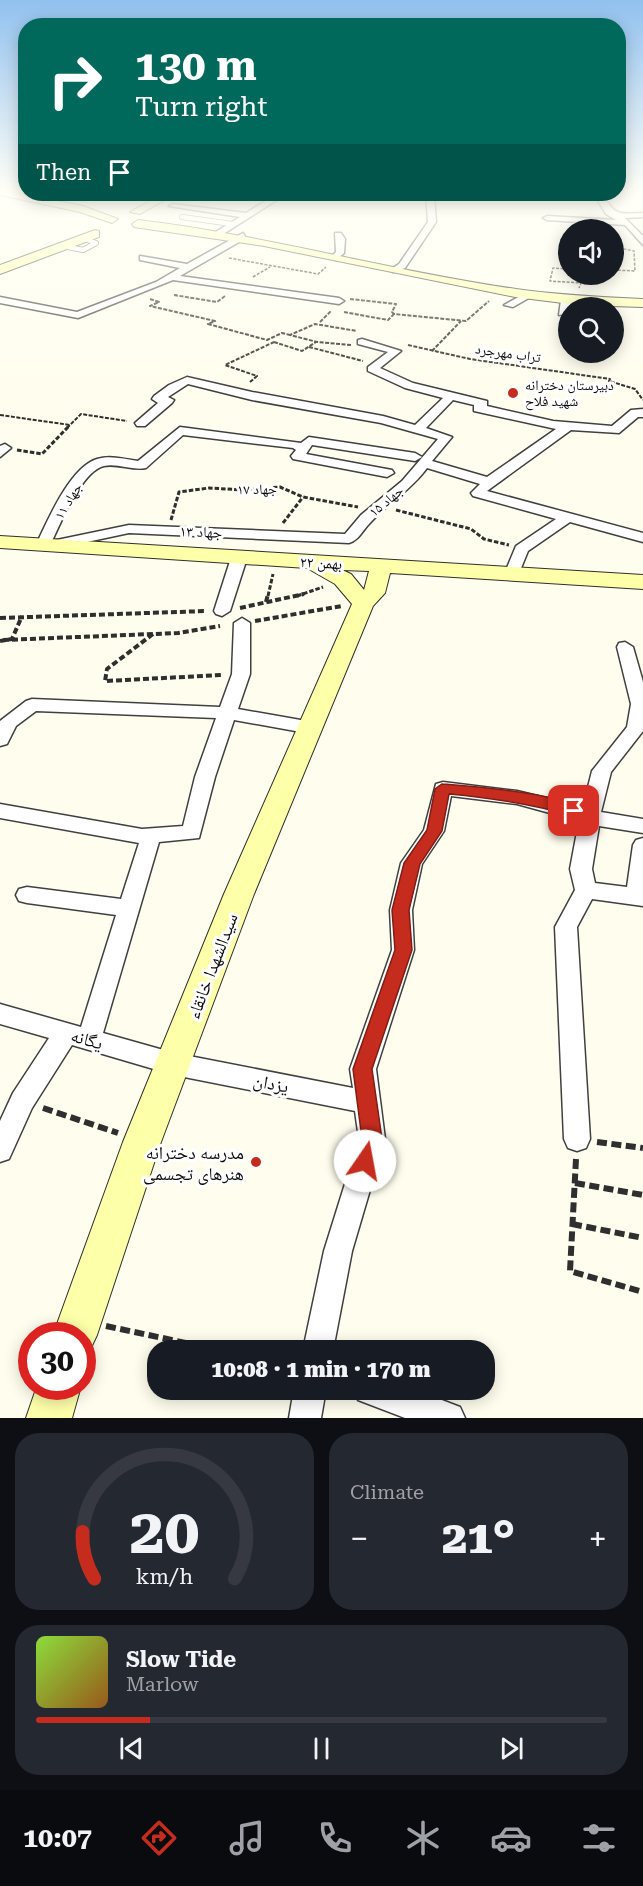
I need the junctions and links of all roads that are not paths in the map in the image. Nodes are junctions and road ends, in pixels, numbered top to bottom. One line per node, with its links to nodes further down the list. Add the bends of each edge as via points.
1 (35, 256): 8 (main road)
2 (206, 256): 6 (street)
3 (338, 256): 7 (main road)
4 (407, 256): 7 (street)
5 (143, 258): 6 (street)
6 (189, 267): 9 (street)
7 (399, 268): 10 (main road); 12 (main road)
8 (0, 270)
9 (172, 277): 11 (street, via 78,315); 13 (street)
10 (529, 296): 14 (main road); 17 (street)
11 (0, 300)
12 (558, 300)
13 (339, 301)
14 (558, 301)
15 (643, 301): 16 (main road)
16 (624, 302)
17 (509, 305)
18 (362, 342): 19 (street, via 396,351 372,369 409,386)
19 (451, 396): 22 (street, via 483,404 478,408); 23 (street)
20 (643, 413): 22 (street, via 636,413 615,429)
21 (141, 423): 23 (street, via 168,400 158,399 187,380)
22 (567, 427): 27 (street)
23 (417, 430): 25 (street, جهاد ۱۵, via 446,438)
24 (303, 449): 25 (street, via 309,441); 26 (street, via 298,456); 32 (street, جهاد ۱۱, via 180,431 141,465 99,462 88,469 73,490)
25 (419, 460): 27 (street); 30 (street, جهاد ۱۵, via 416,475 376,508)
26 (387, 473)
27 (489, 483): 28 (street, via 478,493)
28 (567, 518): 29 (street); 37 (street, via 520,549)
29 (643, 538)
30 (349, 539): 32 (street, جهاد ۱۳, via 129,530)
31 (0, 542): 32 (main road, ۲۲ بهمن)
32 (49, 545): 33 (main road, ۲۲ بهمن)
33 (239, 558): 34 (main road, ۲۲ بهمن); 40 (street)
34 (309, 562): 35 (main road, ۲۲ بهمن); 39 (main road, via 343,579)
35 (374, 566): 36 (main road, ۲۲ بهمن); 39 (main road, سیدالشهدا خانقاء, via 374,592)
36 (438, 570): 37 (main road, ۲۲ بهمن); 39 (main road, via 394,587)
37 (512, 575): 38 (main road, ۲۲ بهمن)
38 (643, 582)
39 (363, 605): 45 (main road, سیدالشهدا خانقاء)
40 (222, 610)
41 (242, 623): 43 (street, via 241,674)
42 (625, 647): 48 (street, via 640,704 636,728 602,771)
43 (226, 713): 44 (street, via 32,705); 45 (street); 50 (street, via 192,834)
44 (4, 722): 46 (street)
45 (312, 728): 58 (main road, سیدالشهدا خانقاء, via 239,894)
46 (0, 740)
47 (0, 811): 50 (street)
48 (590, 817): 49 (street); 52 (street, via 581,869); 59 (street, via 557,804 442,789 434,831 412,863 405,891 401,910 403,950 363,1069)
49 (643, 826)
50 (151, 836): 55 (street)
51 (643, 845): 54 (street)
52 (586, 890): 54 (street); 60 (street, via 566,927)
53 (27, 895): 55 (street)
54 (640, 898)
55 (129, 908): 57 (street)
56 (0, 1014): 57 (street, یگانه)
57 (78, 1037): 58 (street, یگانه); 61 (street, via 22,1101)
58 (174, 1064): 59 (street, یزدان); 62 (main road, سیدالشهدا خانقاء, via 142,1142)
59 (367, 1102): 63 (street, via 372,1139 338,1251)
60 (577, 1139)
61 (0, 1150)
62 (79, 1322)
63 (320, 1340)
64 (55, 1400): 67 (main road)
65 (308, 1400): 68 (street)
66 (399, 1400): 69 (street)
67 (49, 1418)
68 (305, 1418)
69 (449, 1418)

